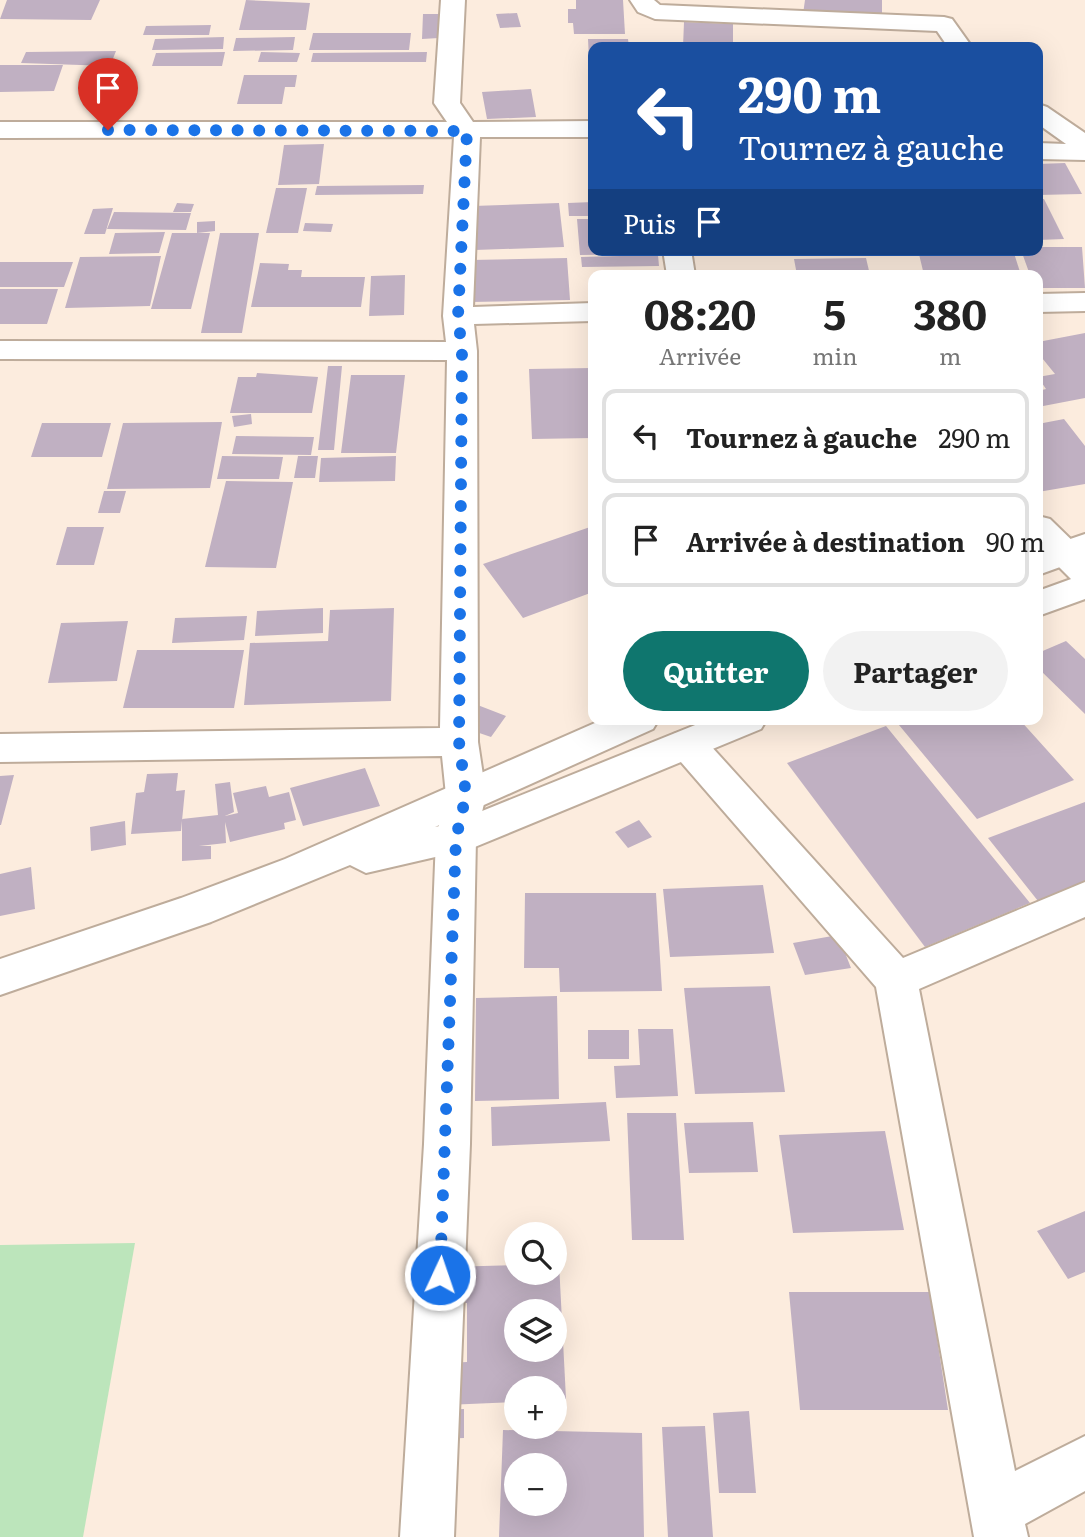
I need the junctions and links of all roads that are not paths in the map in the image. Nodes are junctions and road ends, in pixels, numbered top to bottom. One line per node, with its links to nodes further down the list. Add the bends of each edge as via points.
1 (453, 0): 9 (street, via 447,103)
2 (642, 0): 3 (street, via 655,12 817,21)
3 (949, 16): 4 (street); 5 (street)
4 (868, 42)
5 (958, 42)
6 (1043, 116): 10 (street)
7 (588, 129): 9 (street)
8 (0, 130): 9 (street)
9 (467, 131): 16 (street)
10 (1085, 145)
11 (1043, 150): 12 (street)
12 (1085, 152)
13 (1085, 302): 14 (street)
14 (1043, 303)
15 (588, 312): 16 (street)
16 (458, 316): 18 (street)
17 (0, 349): 18 (street)
18 (462, 351): 25 (street)
19 (1043, 532): 20 (street)
20 (1068, 559)
21 (1085, 586): 22 (street)
22 (1043, 602)
23 (626, 725): 28 (street)
24 (733, 725): 26 (street)
25 (459, 742): 27 (street); 28 (street)
26 (687, 744): 29 (street); 33 (street)
27 (0, 748)
28 (466, 795): 29 (street); 30 (street)
29 (456, 838): 30 (street); 36 (street, via 447,1144)
30 (299, 870): 32 (street)
31 (1085, 899): 33 (street)
32 (0, 977)
33 (896, 980): 35 (street)
34 (1085, 1462): 35 (street)
35 (998, 1524)
36 (426, 1537)

